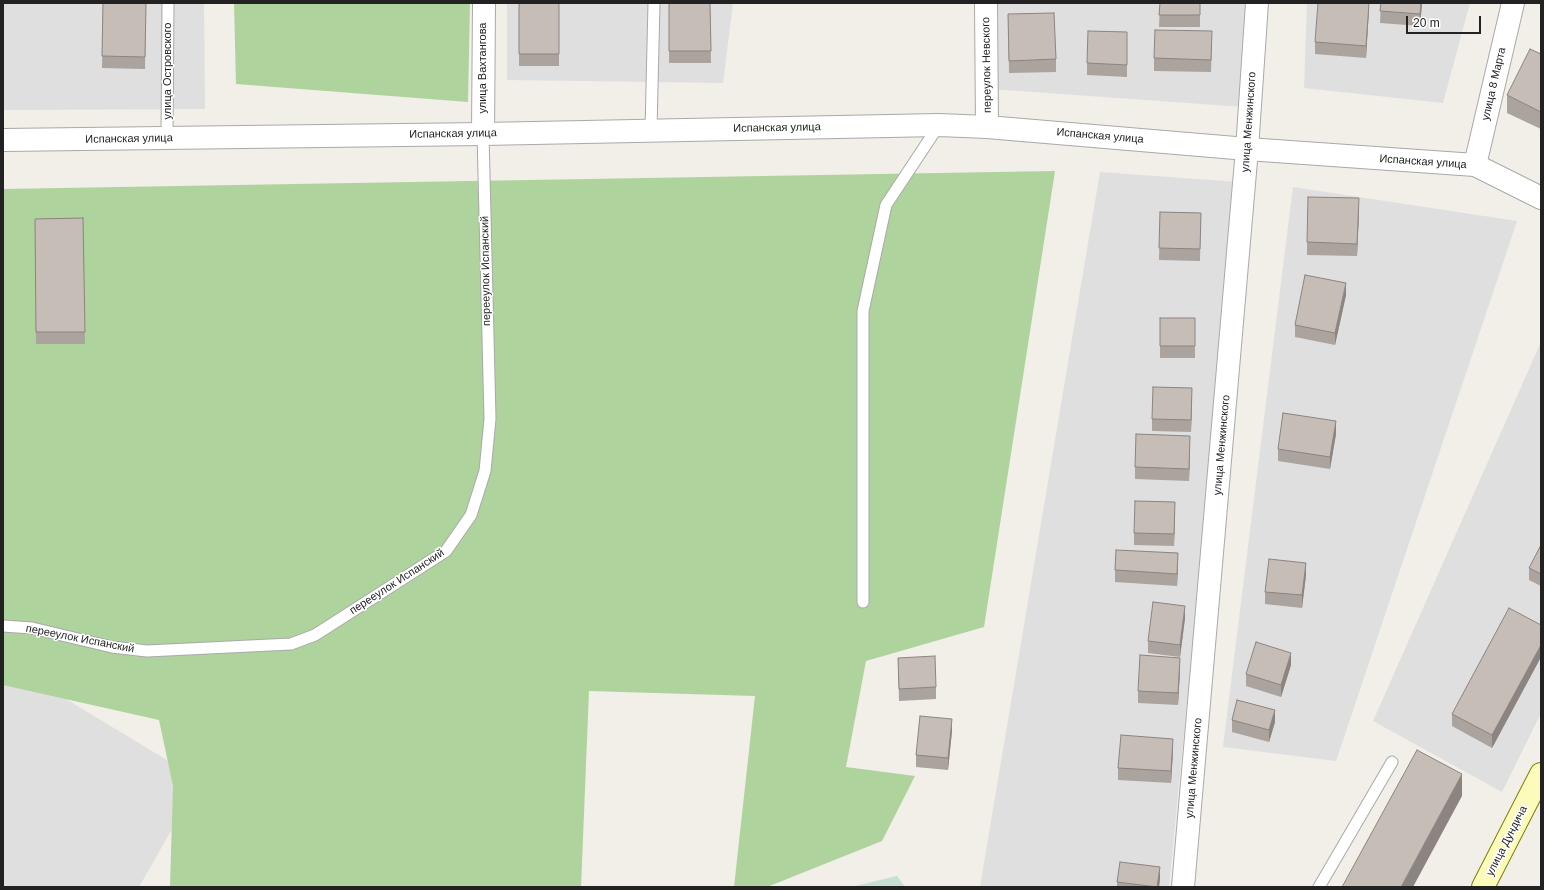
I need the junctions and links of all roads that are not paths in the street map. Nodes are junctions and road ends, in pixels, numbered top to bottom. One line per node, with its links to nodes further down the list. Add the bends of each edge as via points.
1 (168, 3): 11 (lane, улица Островского)
2 (484, 3): 10 (street, улица Вахтангова)
3 (654, 3): 9 (lane)
4 (986, 3): 8 (street, переулок Невского)
5 (1257, 3): 13 (street, улица Менжинского)
6 (1513, 3): 14 (street, улица 8 Марта)
7 (939, 124): 8 (street, Испанская улица); 9 (street, Испанская улица); 16 (lane, via 886,205 862,311)
8 (988, 126): 13 (street, Испанская улица)
9 (652, 130): 10 (street, Испанская улица)
10 (483, 134): 11 (street, Испанская улица); 17 (lane, перееулок Испанский, via 490,419 485,471 471,515 446,551 316,635 291,644 147,651 112,647 32,628)
11 (167, 138): 12 (street, Испанская улица)
12 (3, 140)
13 (1247, 149): 14 (street, Испанская улица); 21 (street, улица Менжинского)
14 (1475, 165): 15 (street, Испанская улица)
15 (1541, 198)
16 (863, 602)
17 (3, 626)
18 (1392, 762): 22 (lane)
19 (1541, 774): 20 (main road, улица Дундича)
20 (1536, 800): 23 (main road, улица Дундича)
21 (1183, 887)
22 (1319, 887)
23 (1483, 887)

